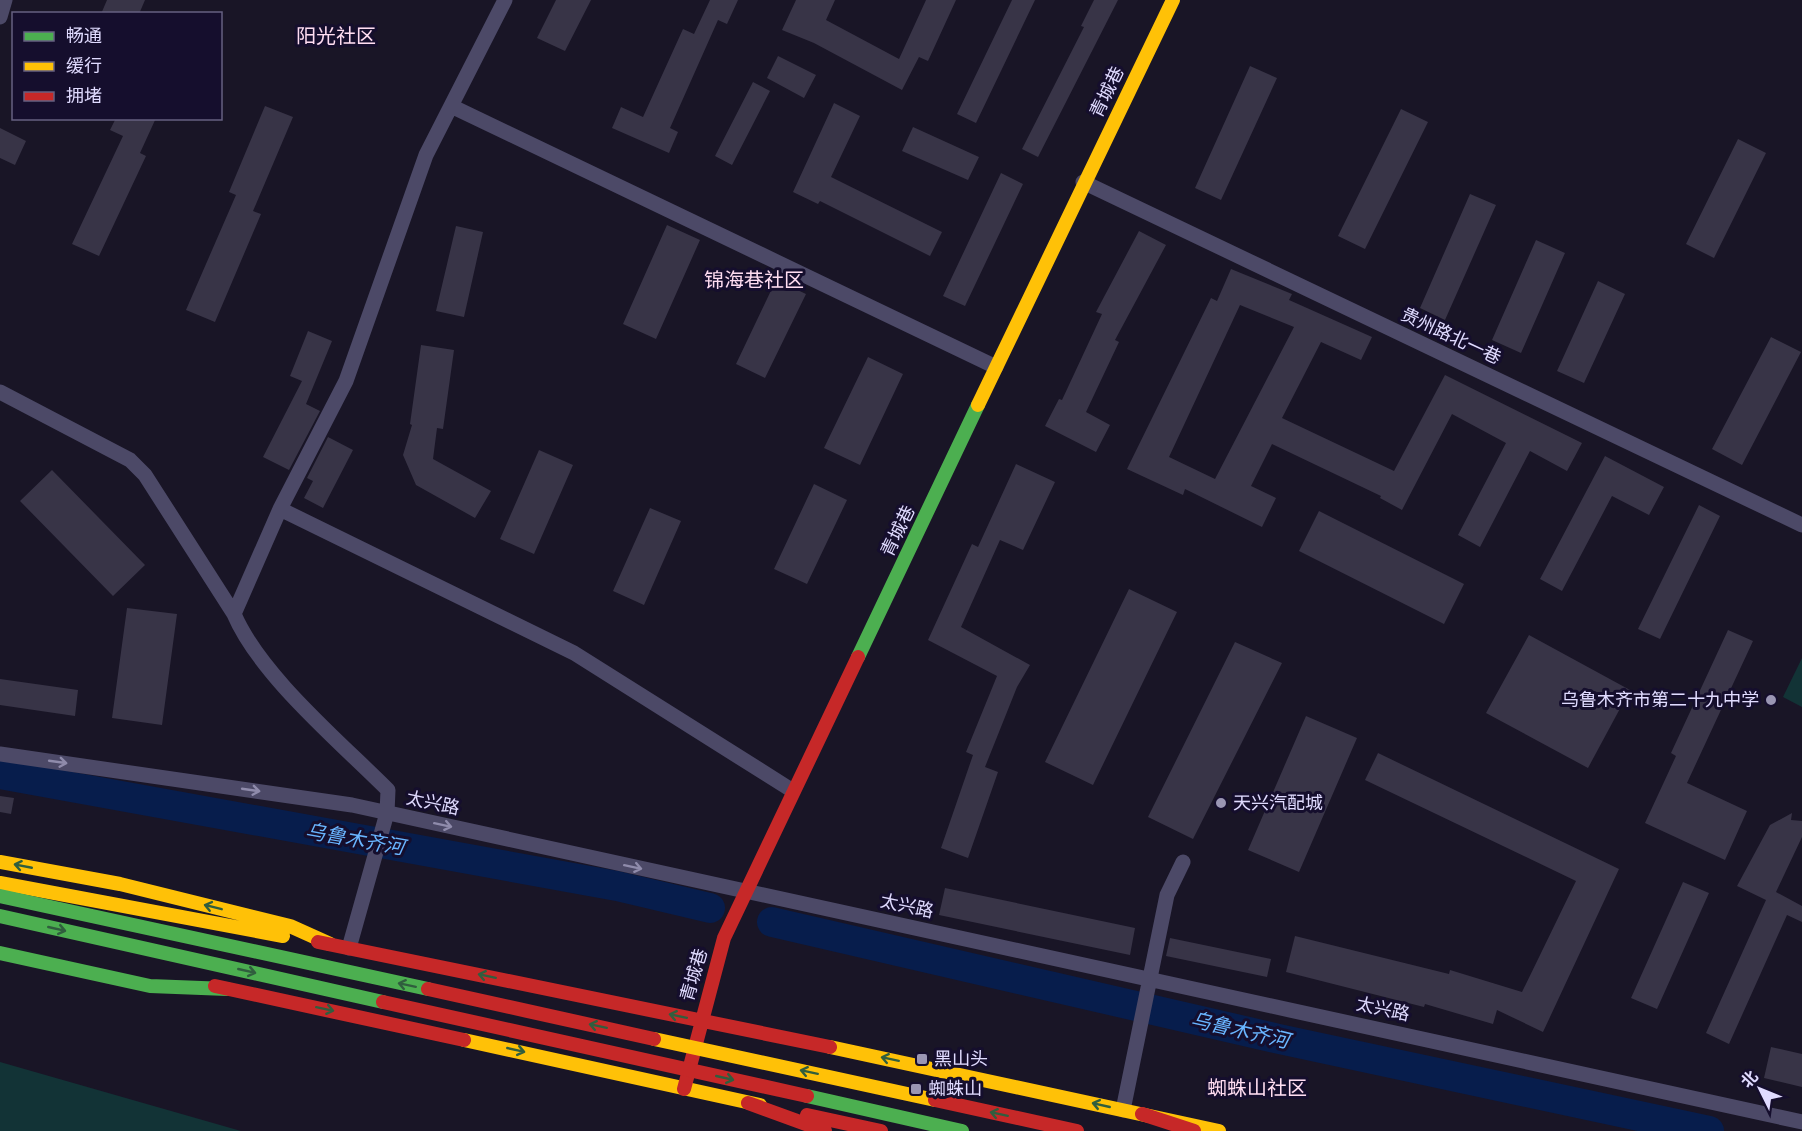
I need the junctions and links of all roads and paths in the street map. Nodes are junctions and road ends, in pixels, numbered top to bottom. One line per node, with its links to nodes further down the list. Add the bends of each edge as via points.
1 (5, 0): 4 (street)
2 (505, 0): 5 (street)
3 (1173, 0): 6 (main road, 青城巷)
4 (0, 17)
5 (451, 106): 7 (street); 9 (street, via 426,155 346,381)
6 (1083, 182): 7 (main road, 青城巷); 10 (street, 贵州路北一巷)
7 (996, 368): 13 (main road, 青城巷)
8 (0, 392): 11 (street, via 130,460 145,475)
9 (280, 509): 11 (street); 13 (street, via 574,653)
10 (1802, 525)
11 (234, 614): 14 (street, via 244,637 277,678 388,790)
12 (0, 754): 14 (street, 太兴路, one-way to 14)
13 (793, 791): 18 (main road, 青城巷)
14 (387, 813): 18 (street, 太兴路, one-way to 18); 23 (street)
15 (0, 862): 21 (main road, one-way to 15, via 290,926 120,884)
16 (1183, 862): 25 (street, via 1167,895)
17 (0, 883): 21 (main road)
18 (745, 891): 25 (street, 太兴路); 27 (main road, 青城巷, via 724,938)
19 (0, 896): 36 (main road, one-way to 19, bridge)
20 (0, 916): 35 (main road, one-way to 35, bridge)
21 (330, 944): 23 (main road)
22 (0, 945): 26 (main road)
23 (349, 948): 27 (main road, one-way to 23)
24 (0, 953): 26 (main road, via 150,986)
25 (1149, 985): 30 (street); 32 (street, 太兴路)
26 (227, 989): 28 (main road, one-way to 28)
27 (700, 1020): 28 (main road, 青城巷); 30 (main road, one-way to 27)
28 (684, 1089): 29 (main road)
29 (748, 1103): 33 (main road); 34 (main road)
30 (1123, 1110): 31 (main road)
31 (1142, 1114): 37 (main road); 38 (main road)
32 (1802, 1122)
33 (825, 1131)
34 (881, 1131)
35 (962, 1131)
36 (1077, 1131)
37 (1192, 1131)
38 (1219, 1131)

